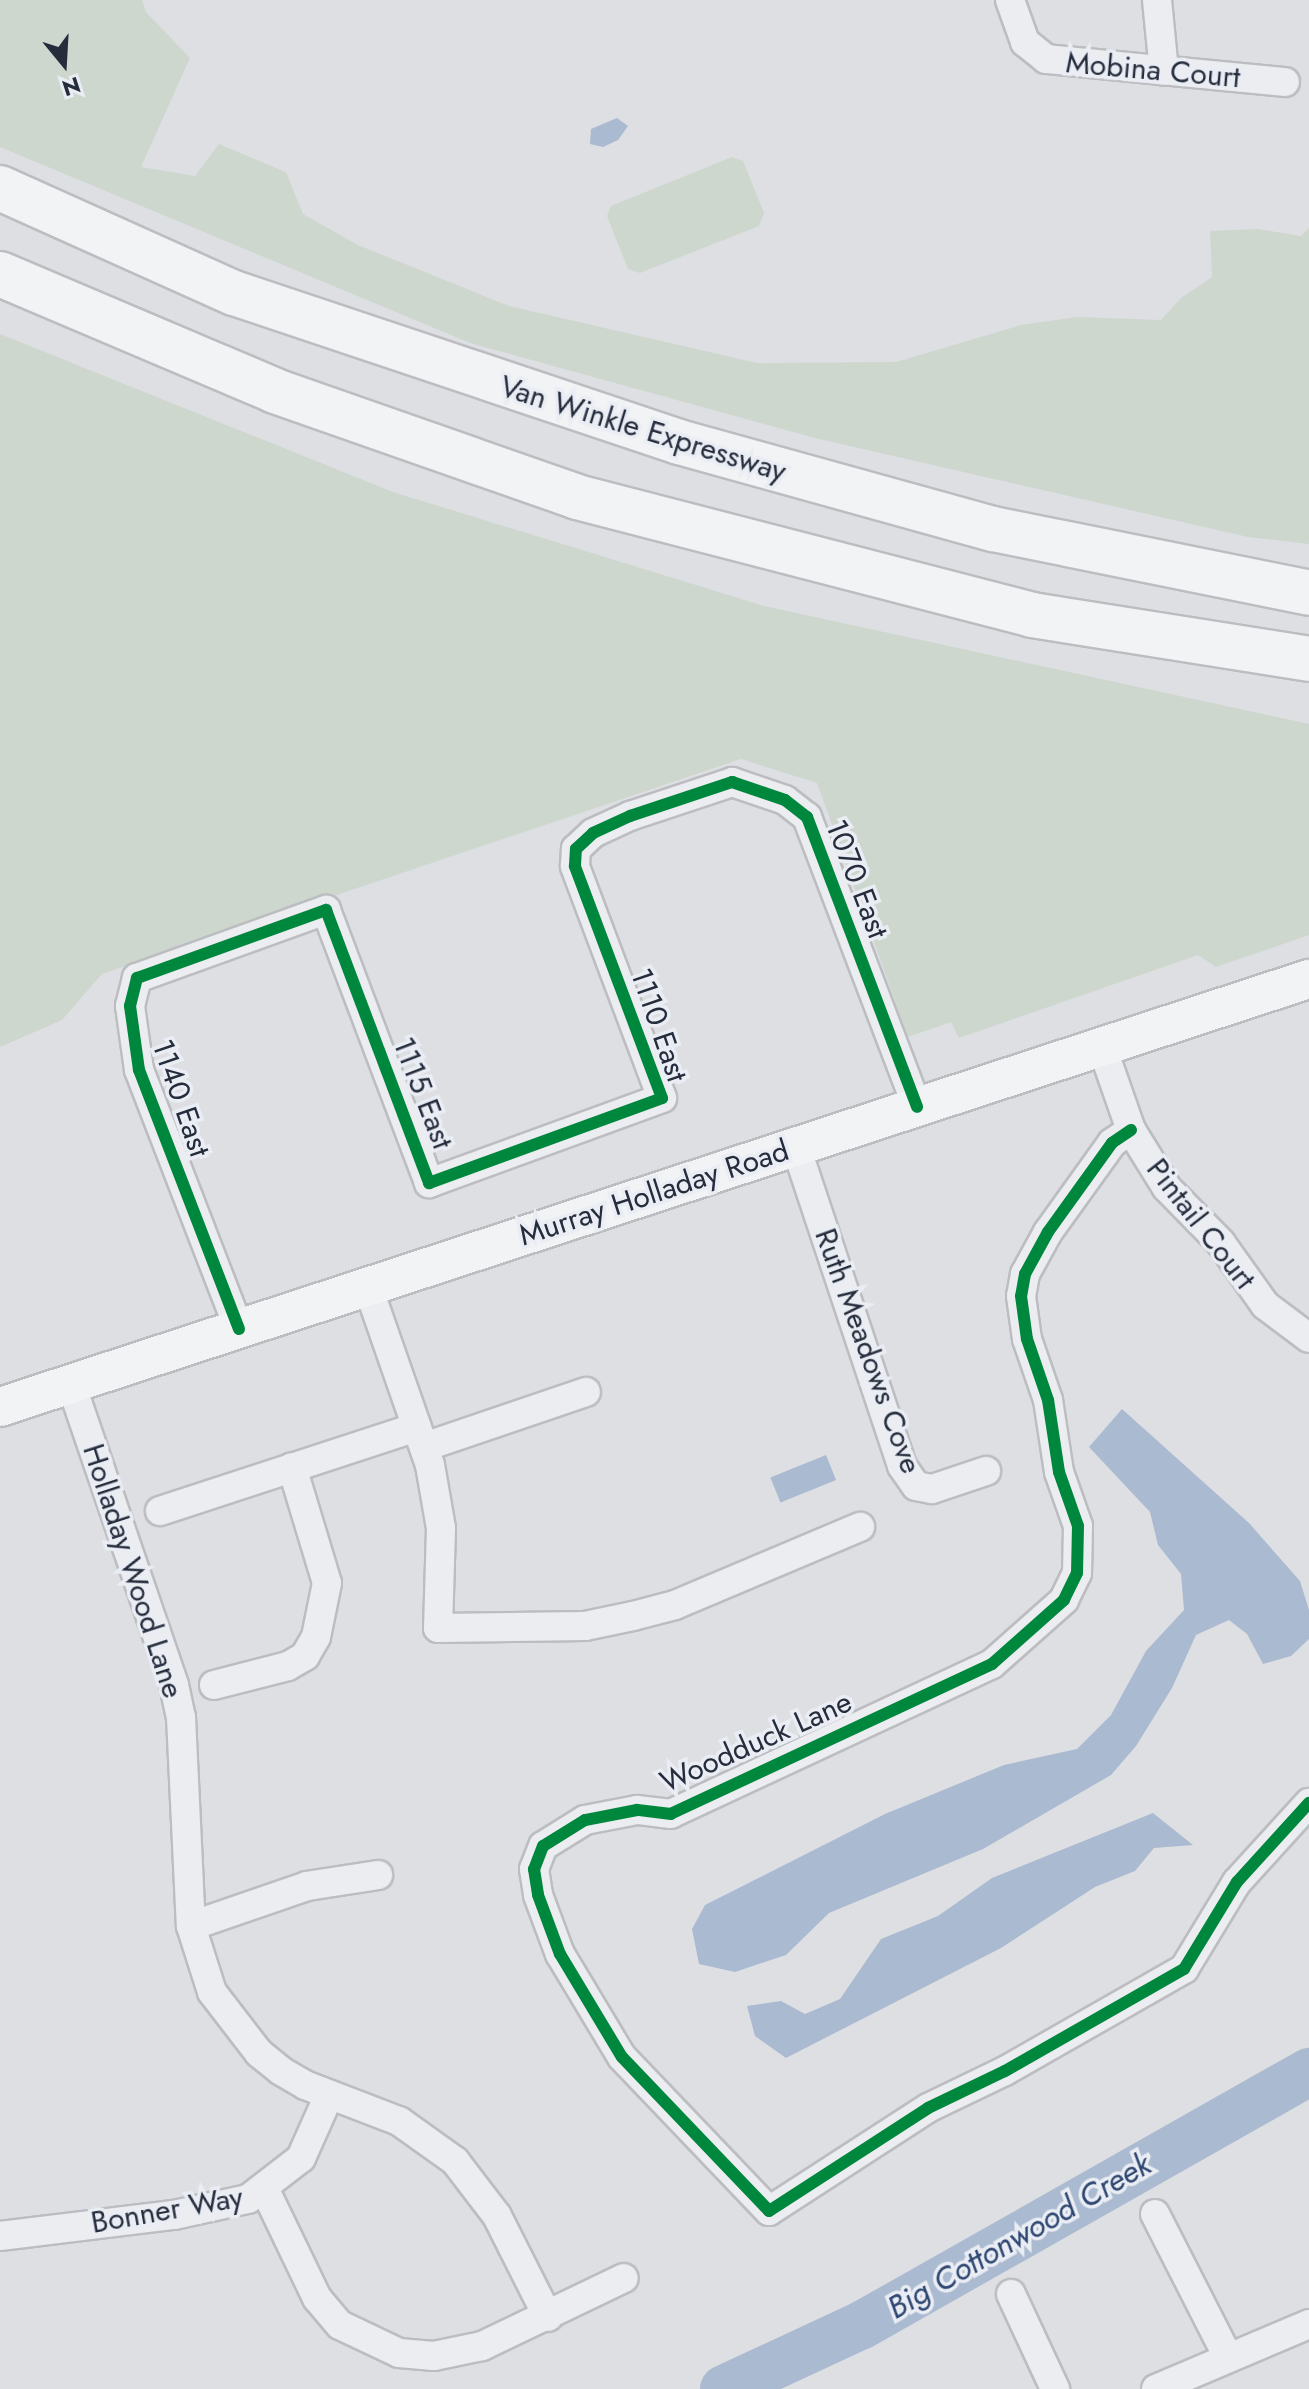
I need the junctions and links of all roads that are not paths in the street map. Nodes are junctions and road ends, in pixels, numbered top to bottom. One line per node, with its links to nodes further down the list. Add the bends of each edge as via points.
1 (1010, 0): 3 (street, Mobina Court, via 1022,36 1039,56)
2 (1157, 0): 3 (street)
3 (1164, 71): 4 (street, Mobina Court)
4 (1285, 82)
5 (0, 188): 7 (main road, Van Winkle Expressway, via 234,293 679,442 993,529)
6 (0, 274): 8 (main road, via 275,391 577,497 1032,615)
7 (1309, 593)
8 (1309, 659)
9 (576, 849): 13 (street, 1070 East, via 593,833 630,816 732,782 785,800 807,817); 15 (street, 1110 East, via 575,866 662,1098)
10 (326, 910): 15 (street, 1115 East, via 429,1183); 18 (street, 1140 East, via 137,978 130,1006 139,1070)
11 (1309, 979): 12 (main road, Murray Holladay Road)
12 (1102, 1047): 13 (main road, Murray Holladay Road); 14 (street, Pintail Court)
13 (917, 1107): 16 (main road, Murray Holladay Road)
14 (1131, 1130): 19 (street, Pintail Court, via 1167,1188 1221,1243 1265,1305); 29 (street, Woodduck Lane, via 1112,1143 1048,1232 1025,1274 1021,1296 1027,1339 1048,1400 1059,1472 1078,1526 1077,1573 1064,1600 992,1664 941,1690 671,1814 637,1810 585,1820 543,1846 534,1869 538,1895 560,1954 622,2057 769,2211 928,2108 1005,2071 1184,1969 1237,1882)
15 (542, 1144)
16 (796, 1147): 17 (main road, Murray Holladay Road); 25 (street, Ruth Meadows Cove, via 902,1466 916,1486 932,1489)
17 (368, 1287): 18 (main road, Murray Holladay Road); 23 (street)
18 (239, 1329): 20 (main road, Murray Holladay Road)
19 (1309, 1338)
20 (71, 1384): 22 (main road, Murray Holladay Road); 31 (street, Holladay Wood Lane, via 174,1685 181,1717)
21 (586, 1392): 23 (street)
22 (0, 1407)
23 (420, 1437): 24 (street); 27 (street, via 441,1528 438,1628 585,1626 633,1616 675,1605)
24 (292, 1467): 26 (street); 28 (street, via 327,1583 316,1637 305,1656 288,1666)
25 (986, 1471)
26 (160, 1511)
27 (860, 1527)
28 (214, 1685)
29 (1309, 1803)
30 (378, 1875): 31 (street, via 307,1886)
31 (191, 1926): 32 (street, Holladay Wood Lane, via 200,1963 229,2017 281,2071)
32 (329, 2095): 33 (street, Bonner Way, via 301,2158); 38 (street, Holladay Wood Lane, via 399,2121 455,2161 497,2216)
33 (265, 2190): 35 (street, Bonner Way, via 230,2205); 38 (street, via 317,2298 340,2325 368,2342 399,2353 458,2354)
34 (1155, 2214): 40 (street)
35 (0, 2236)
36 (624, 2278): 38 (street)
37 (1011, 2294): 41 (street)
38 (548, 2317)
39 (1309, 2324): 40 (street)
40 (1228, 2357): 42 (street)
41 (1055, 2389)
42 (1156, 2389)

